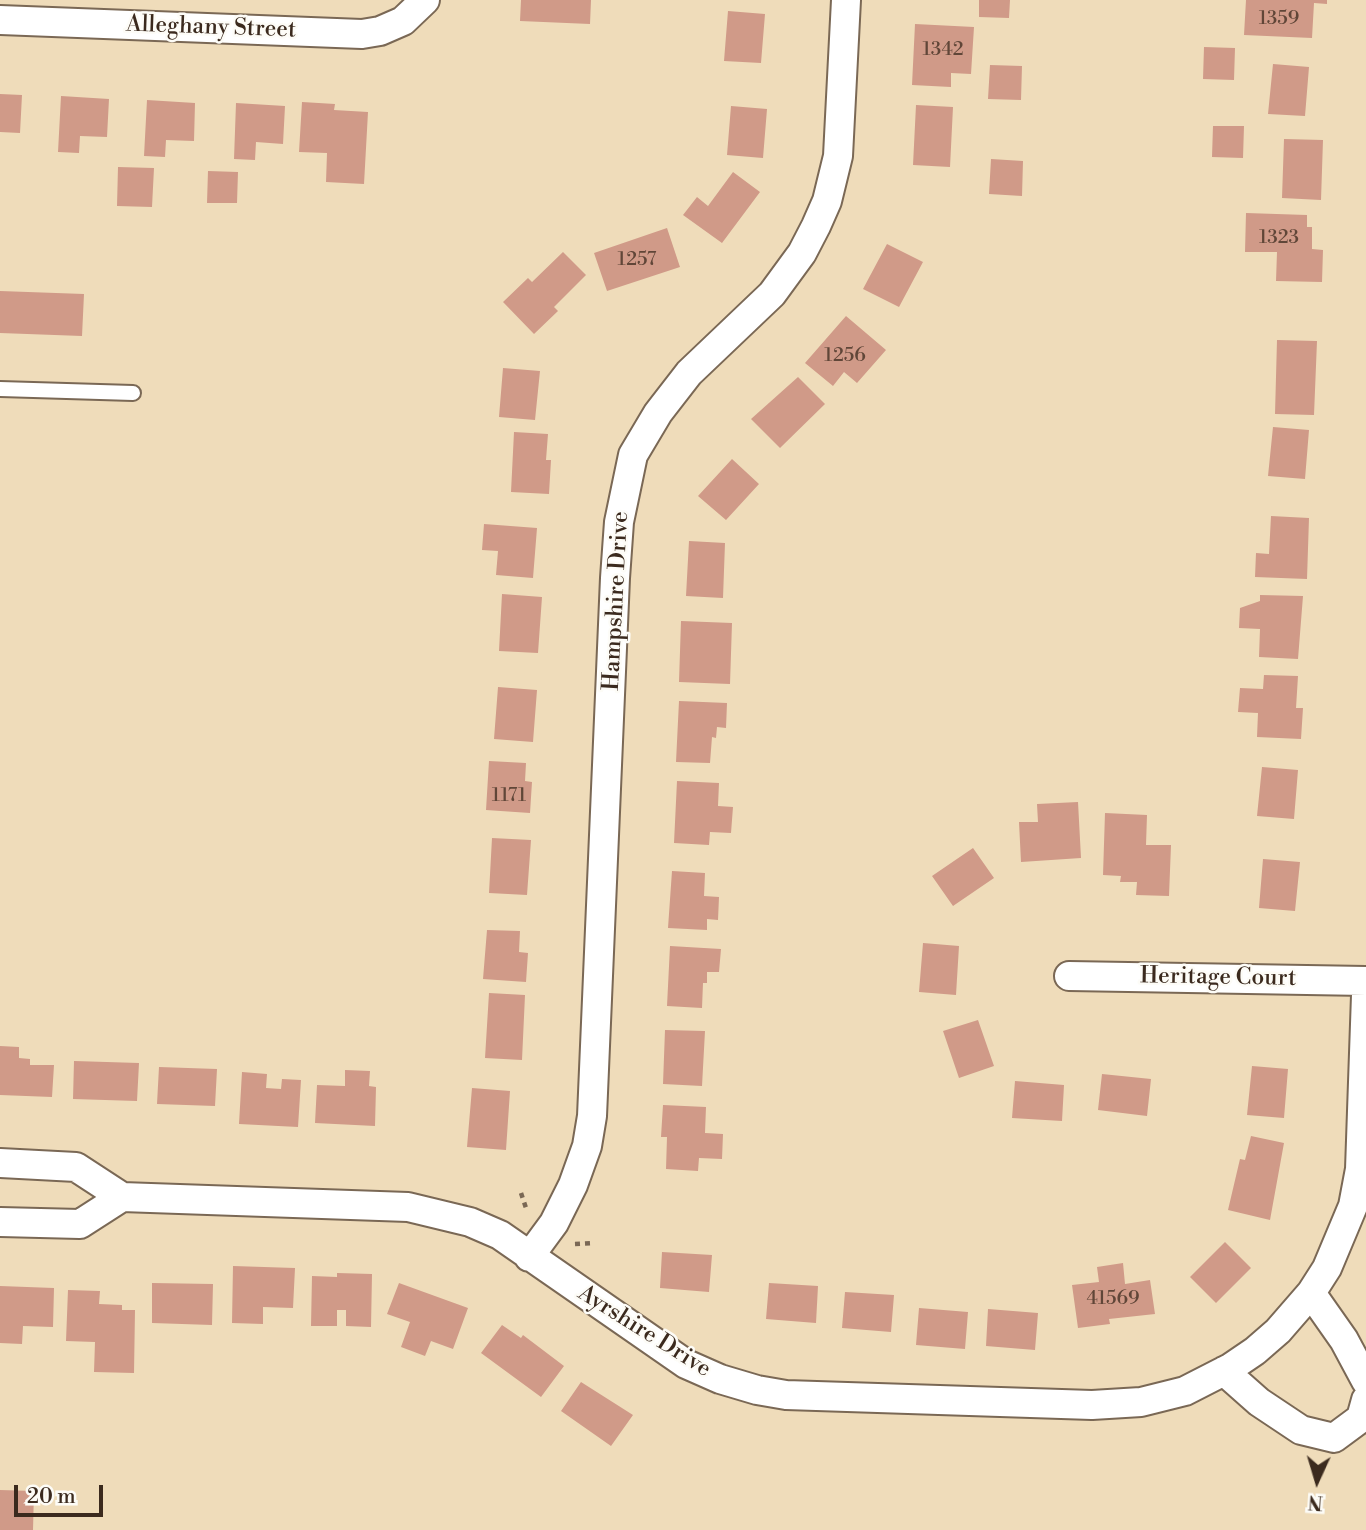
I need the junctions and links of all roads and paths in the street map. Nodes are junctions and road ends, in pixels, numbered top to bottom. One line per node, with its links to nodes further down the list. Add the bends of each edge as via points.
1 (846, 0): 16 (street, Hampshire Drive, via 838,156 816,226 772,294 689,373 633,454 619,523 615,578 592,1116 573,1185 554,1223)
2 (420, 5): 3 (street, Alleghany Street, via 391,26 362,34)
3 (0, 20)
4 (0, 389): 5 (lane)
5 (133, 393)
6 (1069, 976): 7 (street, Heritage Court)
7 (1366, 981)
8 (1366, 995): 17 (street, Ayrshire Drive, via 1357,1181 1341,1240)
9 (0, 1163): 11 (street, via 76,1167)
10 (521, 1194): 12 (path)
11 (122, 1197): 13 (street, via 80,1224); 16 (street, Ayrshire Drive, via 408,1207 471,1223 500,1235)
12 (526, 1208)
13 (0, 1222)
14 (593, 1243): 15 (path)
15 (575, 1244)
16 (529, 1257): 18 (street, Ayrshire Drive, via 685,1364 720,1379 786,1395 1092,1405 1142,1402 1174,1394)
17 (1311, 1293): 18 (street, Ayrshire Drive, via 1255,1351); 19 (street)
18 (1224, 1371): 20 (street, via 1301,1430 1334,1438 1361,1418)
19 (1366, 1381)
20 (1366, 1400)

